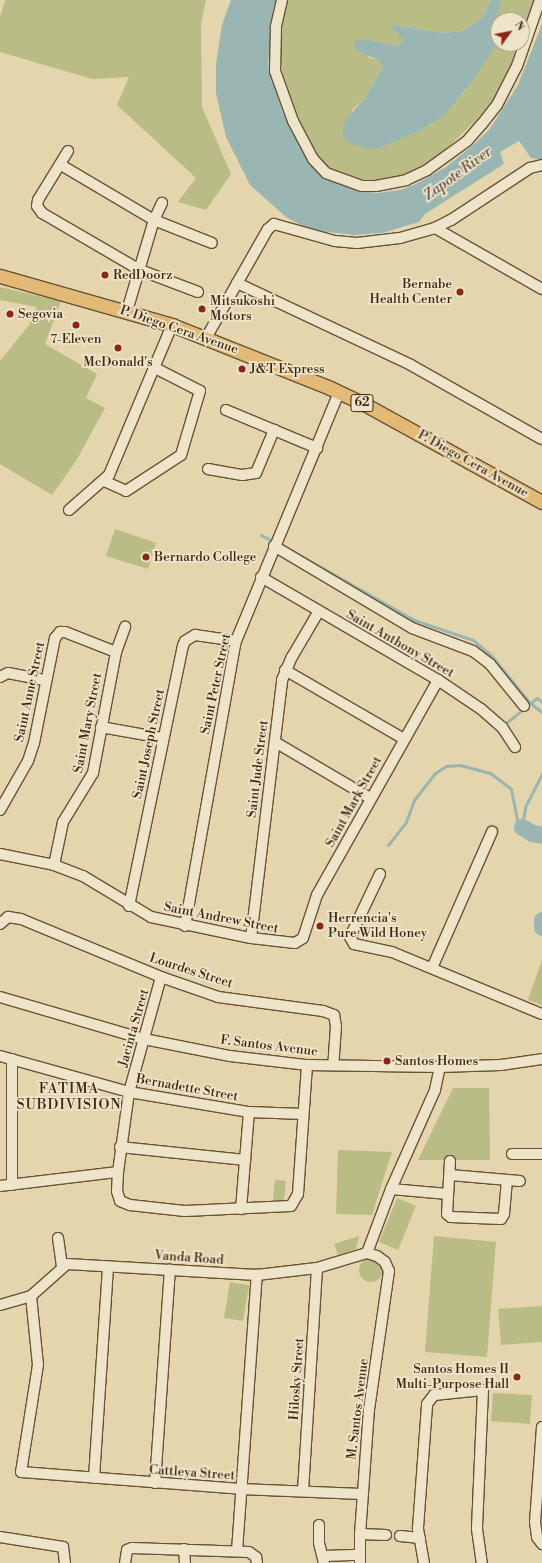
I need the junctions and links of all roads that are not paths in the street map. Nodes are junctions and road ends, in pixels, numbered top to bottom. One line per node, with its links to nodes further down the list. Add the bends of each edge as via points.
1 (282, 0): 2 (street, via 276,27 275,70 293,121 314,159 326,173 362,186 406,180 427,170 462,145 497,105 518,66)
2 (540, 0)
3 (68, 151): 4 (street)
4 (61, 165): 7 (street); 10 (street, via 38,200 37,206 42,213)
5 (542, 165): 8 (street, via 534,166)
6 (162, 203): 7 (street)
7 (154, 220): 9 (street); 10 (street)
8 (435, 228): 12 (street, via 400,238 357,243 329,240 274,224 268,229); 13 (street)
9 (212, 243)
10 (140, 270): 14 (street); 15 (street)
11 (0, 276): 15 (main road, P. Diego Cera Avenue / 62)
12 (237, 282): 17 (street); 22 (street, via 411,365)
13 (542, 289)
14 (198, 292)
15 (127, 311): 16 (main road, P. Diego Cera Avenue / 62)
16 (172, 325): 17 (main road, P. Diego Cera Avenue / 62); 18 (street)
17 (206, 338): 19 (main road, P. Diego Cera Avenue / 62)
18 (155, 368): 25 (street); 25 (street, via 200,391 180,455 126,490)
19 (339, 392): 23 (street, Saint Peter Street); 26 (main road, P. Diego Cera Avenue / 62)
20 (226, 410): 21 (street)
21 (274, 430): 23 (street); 24 (street, via 256,473 242,475)
22 (541, 436)
23 (317, 448): 28 (street, Saint Peter Street)
24 (208, 469)
25 (104, 481): 27 (street)
26 (542, 502)
27 (69, 510)
28 (274, 546): 29 (street, Saint Peter Street); 38 (street, via 412,628 473,651 490,664)
29 (261, 577): 30 (street, Saint Anthony Street); 32 (street, Saint Peter Street)
30 (319, 611): 34 (street, Saint Jude Street); 37 (street, Saint Anthony Street)
31 (124, 627): 33 (street, Saint Mary Street)
32 (236, 641): 40 (street, Saint Joseph Street, via 201,634 186,641); 52 (street, Saint Peter Street)
33 (116, 652): 36 (street, Saint Anne Street, via 70,633 60,632 52,645); 39 (street, Saint Mary Street)
34 (285, 670): 41 (street); 42 (street, Saint Jude Street)
35 (0, 677): 36 (street, via 8,673)
36 (45, 680): 45 (street, Saint Anne Street, via 32,749)
37 (438, 680): 41 (street, Saint Mark Street); 43 (street, Saint Anthony Street, via 481,709 502,727)
38 (524, 706)
39 (101, 727): 40 (street); 48 (street, Saint Mary Street, via 93,773 63,822)
40 (164, 738): 50 (street, Saint Joseph Street)
41 (404, 739): 44 (street, Saint Mark Street)
42 (275, 742): 44 (street); 53 (street, Saint Jude Street)
43 (515, 747)
44 (370, 798): 54 (street, Saint Mark Street, via 317,895 303,938)
45 (0, 810)
46 (492, 832): 55 (street)
47 (0, 854): 48 (street, Saint Andrew Street)
48 (54, 865): 50 (street, Saint Andrew Street, via 100,884)
49 (380, 874): 55 (street, via 351,940 354,944 392,952)
50 (129, 906): 52 (street, Saint Andrew Street, via 151,917)
51 (0, 924): 56 (street, Lourdes Street, via 8,917 21,919)
52 (185, 926): 53 (street, Saint Andrew Street)
53 (251, 938): 54 (street, Saint Andrew Street, via 288,944)
54 (300, 940)
55 (432, 968): 58 (street)
56 (161, 977): 59 (street, Jacinta Street); 64 (street, Lourdes Street, via 218,997 323,1011 334,1015 336,1026)
57 (0, 997): 59 (street, F. Santos Avenue)
58 (542, 1014)
59 (144, 1038): 63 (street, F. Santos Avenue, via 230,1056); 66 (street, Jacinta Street)
60 (0, 1056): 61 (street, Bernadette Street)
61 (12, 1059): 66 (street, Bernadette Street); 78 (street)
62 (542, 1059): 65 (street, F. Santos Avenue, via 501,1065)
63 (307, 1065): 64 (street, F. Santos Avenue); 68 (street)
64 (332, 1065): 65 (street, F. Santos Avenue)
65 (440, 1067): 80 (street, via 435,1090)
66 (129, 1092): 67 (street, Bernadette Street); 69 (street, Jacinta Street)
67 (250, 1112): 68 (street, Bernadette Street); 72 (street)
68 (303, 1114): 82 (street, Jacinta Street, via 298,1194 294,1204 286,1208)
69 (120, 1147): 72 (street); 74 (street, Jacinta Street)
70 (512, 1154): 71 (street)
71 (542, 1154)
72 (246, 1160): 82 (street)
73 (450, 1161): 75 (street)
74 (118, 1172): 78 (street); 82 (street, Jacinta Street, via 117,1196 124,1204 185,1211)
75 (450, 1175): 76 (street); 81 (street)
76 (507, 1180): 77 (street); 81 (street, via 504,1214 501,1219 448,1216)
77 (520, 1181)
78 (12, 1185): 79 (street)
79 (0, 1186)
80 (391, 1189): 81 (street); 84 (street)
81 (448, 1194)
82 (241, 1209)
83 (58, 1238): 86 (street)
84 (367, 1253): 87 (street, Vanda Road); 97 (street, M. Santos Avenue, via 385,1262 388,1271 369,1409)
85 (108, 1266): 86 (street, Vanda Road, via 72,1263); 88 (street, Vanda Road); 93 (street)
86 (62, 1267): 90 (street)
87 (317, 1268): 89 (street, Vanda Road); 96 (street, Hilosky Street)
88 (170, 1270): 89 (street, Vanda Road); 94 (street)
89 (258, 1275): 95 (street)
90 (31, 1296): 91 (street); 93 (street, Cattleya Street, via 38,1365 21,1472)
91 (0, 1305)
92 (542, 1427): 104 (street, via 535,1522 537,1537)
93 (94, 1478): 94 (street, Cattleya Street)
94 (155, 1484): 95 (street, Cattleya Street)
95 (240, 1490): 96 (street, Cattleya Street); 106 (street)
96 (303, 1491): 97 (street, Cattleya Street)
97 (362, 1494): 99 (street, M. Santos Avenue)
98 (319, 1525): 108 (street, via 319,1543)
99 (360, 1534): 100 (street); 107 (street, M. Santos Avenue)
100 (386, 1536)
101 (400, 1536): 103 (street)
102 (0, 1538): 109 (street, via 63,1546)
103 (420, 1538): 113 (street); 114 (street, via 427,1404 434,1395 483,1390 477,1529)
104 (542, 1544)
105 (184, 1549): 106 (street); 110 (street, via 132,1548 127,1550); 111 (street)
106 (237, 1551): 112 (street, via 249,1552 256,1557)
107 (360, 1559): 108 (street)
108 (324, 1560)
109 (65, 1563)
110 (125, 1563)
111 (185, 1563)
112 (257, 1563)
113 (424, 1563)
114 (482, 1563)

